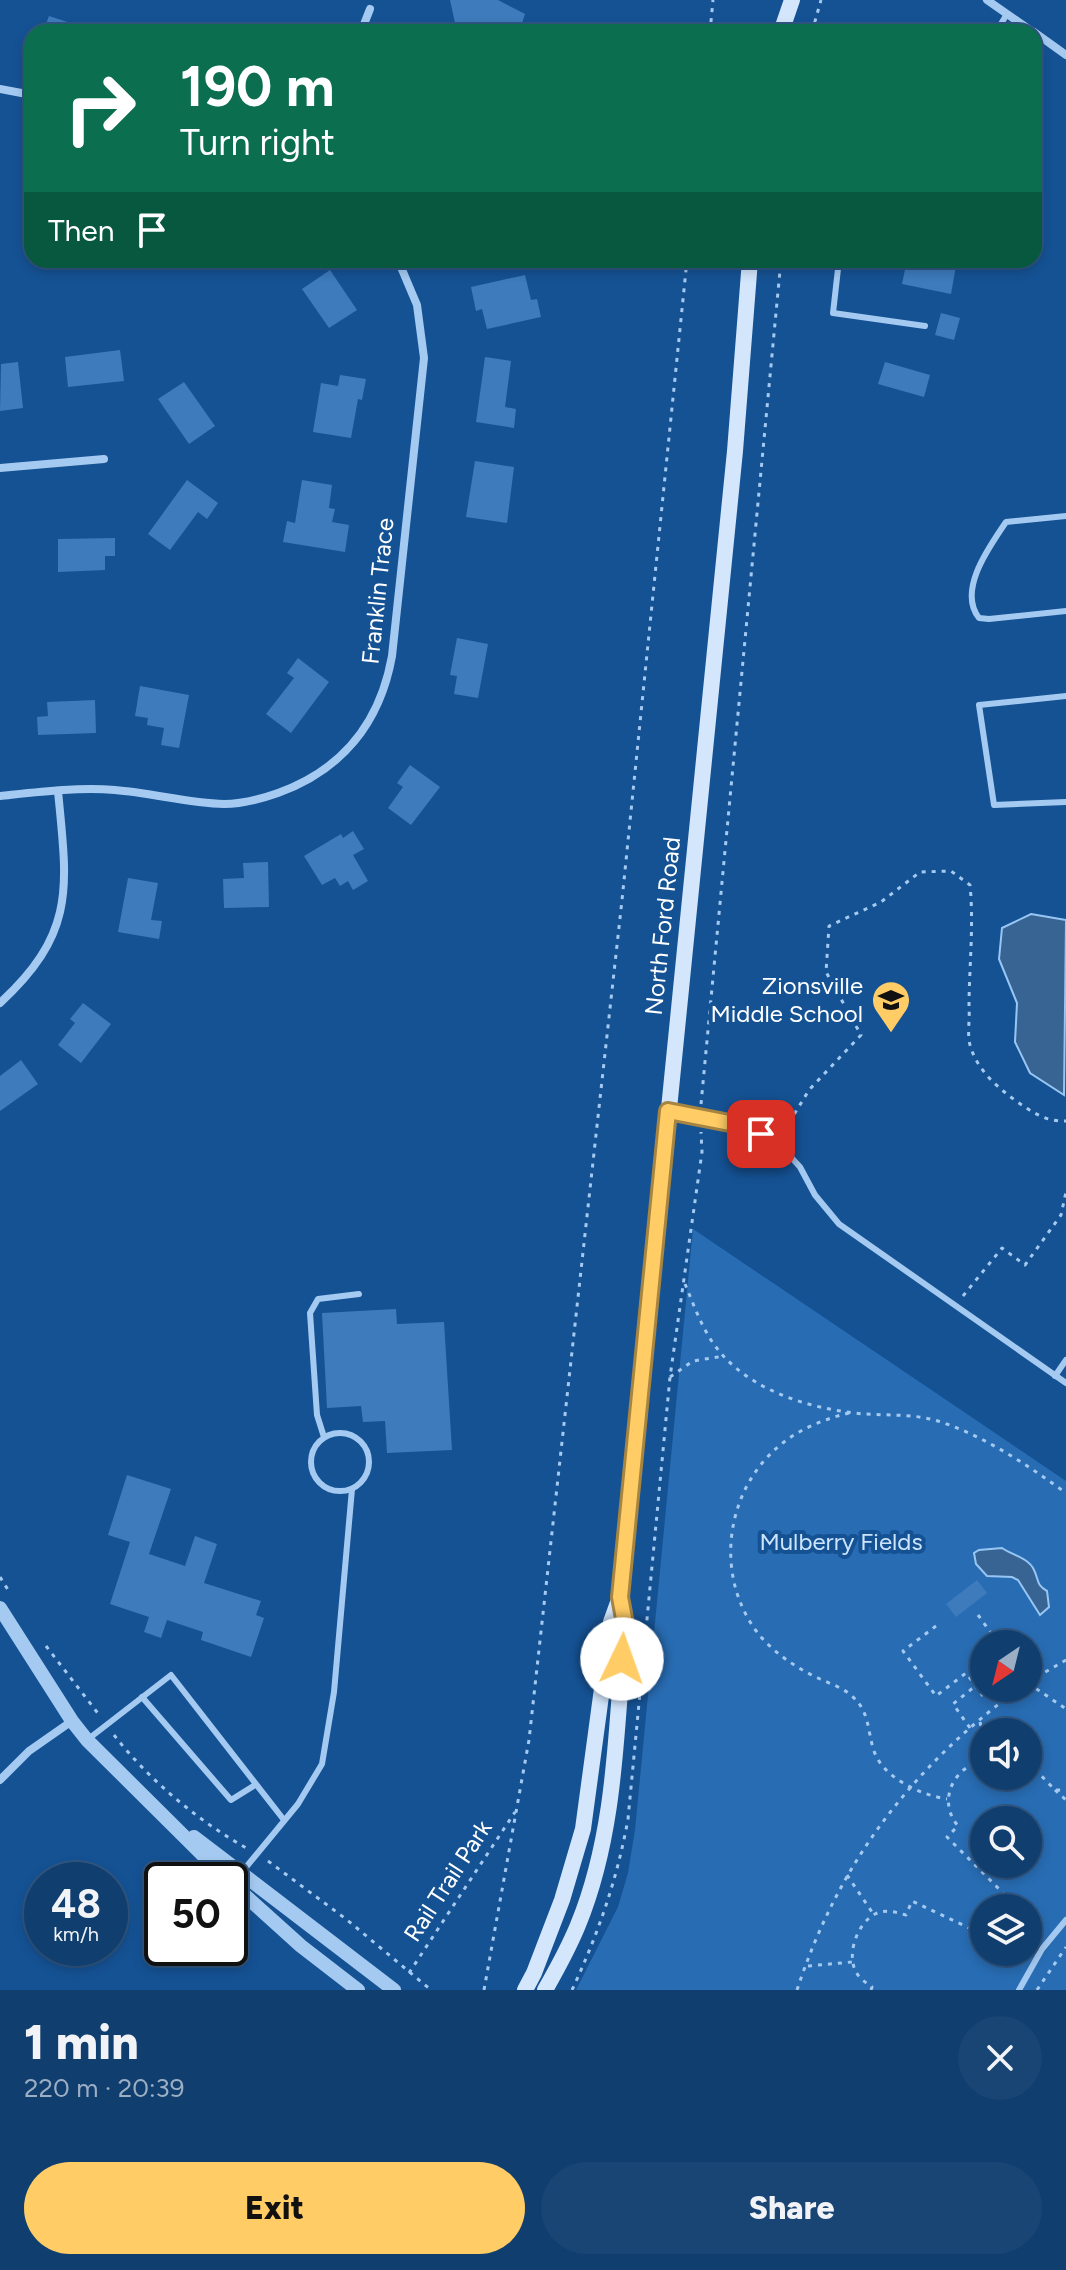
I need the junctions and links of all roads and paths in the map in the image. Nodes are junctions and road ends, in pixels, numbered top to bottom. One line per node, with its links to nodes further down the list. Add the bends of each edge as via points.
1 (713, 0): 8 (path)
2 (792, 0): 9 (main road)
3 (821, 0): 10 (path)
4 (987, 0): 6 (street)
5 (370, 9): 7 (street)
6 (1007, 14): 11 (lane); 12 (street)
7 (364, 24)
8 (711, 24)
9 (784, 24)
10 (814, 24)
11 (1001, 24)
12 (1022, 24)
13 (1042, 38): 14 (street)
14 (1066, 55)
15 (0, 89): 16 (street)
16 (24, 94)
17 (401, 268): 28 (street, Franklin Trace, via 417,305 424,358 392,656 387,684 362,732 313,778 252,801 226,804 117,790)
18 (686, 268): 80 (path, via 620,916 529,1740)
19 (749, 268): 33 (main road, North Ford Road)
20 (780, 268): 32 (path)
21 (838, 268): 22 (lane, via 833,313)
22 (925, 326)
23 (104, 459): 24 (street)
24 (0, 468)
25 (1066, 516): 26 (lane, via 1006,522 985,553 971,596 979,618)
26 (1066, 611)
27 (1066, 696): 30 (lane, via 979,705 994,805)
28 (58, 791): 29 (street, Franklin Trace); 31 (street, via 65,873 60,911 40,960)
29 (0, 796)
30 (1066, 802)
31 (0, 1003)
32 (701, 1094)
33 (668, 1111): 35 (lane, via 745,1126); 51 (main road, North Ford Road)
34 (1066, 1121): 35 (path, via 1034,1113 980,1068 970,1045 970,885 951,871 920,872 881,902 829,926 826,972 861,1035 809,1090)
35 (777, 1142): 40 (lane, via 839,1224)
36 (702, 1152): 38 (path)
37 (1066, 1192): 40 (path, via 1061,1215 1025,1265 1002,1248)
38 (685, 1284): 41 (path); 44 (path)
39 (359, 1294): 47 (lane, via 318,1299 310,1313 317,1415)
40 (955, 1305): 43 (lane)
41 (724, 1356): 44 (path, via 693,1361); 46 (path, via 792,1400)
42 (1066, 1360): 43 (lane)
43 (1055, 1376): 45 (lane)
44 (670, 1377): 104 (path, via 628,1819 604,1915)
45 (1066, 1383)
46 (849, 1413): 49 (path, via 941,1422 1018,1459); 75 (path, via 821,1420 780,1444 763,1461 733,1523 731,1566 737,1592 759,1635 777,1654 851,1695 867,1716 874,1754)
47 (324, 1437): 48 (lane, via 310,1462 317,1481 334,1491); 48 (lane, via 352,1435 366,1448 370,1467)
48 (352, 1489): 82 (lane, via 334,1692 322,1764)
49 (1066, 1493)
50 (0, 1577): 52 (path)
51 (620, 1597): 102 (main road, North Ford Road, via 611,1622 583,1829 562,1900); 103 (main road, North Ford Road, via 625,1624 611,1790 597,1864 578,1924)
52 (14, 1600)
53 (0, 1608): 67 (street)
54 (978, 1615): 56 (path)
55 (936, 1626): 60 (path, via 903,1651 936,1696 966,1673)
56 (989, 1630)
57 (46, 1646): 68 (path)
58 (1066, 1660): 59 (path)
59 (1042, 1674)
60 (970, 1679)
61 (970, 1690): 69 (path, via 953,1704)
62 (1042, 1692): 65 (path)
63 (142, 1697): 68 (lane); 74 (lane, via 231,1800); 74 (lane, via 171,1675)
64 (1002, 1702): 66 (path)
65 (1066, 1709)
66 (982, 1718)
67 (72, 1721): 70 (street); 73 (street, via 29,1751)
68 (106, 1724): 70 (lane); 83 (path, via 131,1756 180,1801)
69 (970, 1728): 75 (path)
70 (87, 1740): 81 (street)
71 (970, 1767): 78 (path)
72 (1042, 1777): 76 (path)
73 (0, 1780)
74 (255, 1785): 82 (lane)
75 (909, 1787): 78 (path); 87 (path)
76 (1055, 1790): 77 (path); 79 (path)
77 (1066, 1790)
78 (947, 1799): 89 (path, via 958,1826 947,1837)
79 (1066, 1800)
80 (517, 1809): 97 (path, Rail Trail Park); 101 (path)
81 (156, 1810): 84 (street); 85 (street)
82 (284, 1820): 83 (lane)
83 (256, 1854): 86 (lane); 97 (path)
84 (209, 1862)
85 (228, 1862)
86 (248, 1864)
87 (847, 1875): 91 (path); 96 (path)
88 (248, 1877): 99 (street)
89 (1004, 1894)
90 (248, 1898): 98 (street)
91 (874, 1915): 93 (path, via 906,1915 912,1901); 95 (path, via 859,1932)
92 (1066, 1920): 107 (lane)
93 (970, 1928)
94 (1066, 1947): 108 (path)
95 (852, 1962): 96 (path); 106 (path)
96 (806, 1966): 105 (path)
97 (409, 1973): 100 (path)
98 (358, 1990)
99 (394, 1990)
100 (431, 1990)
101 (484, 1990)
102 (525, 1990)
103 (545, 1990)
104 (572, 1990)
105 (797, 1990)
106 (871, 1990)
107 (1019, 1990)
108 (1037, 1990)

